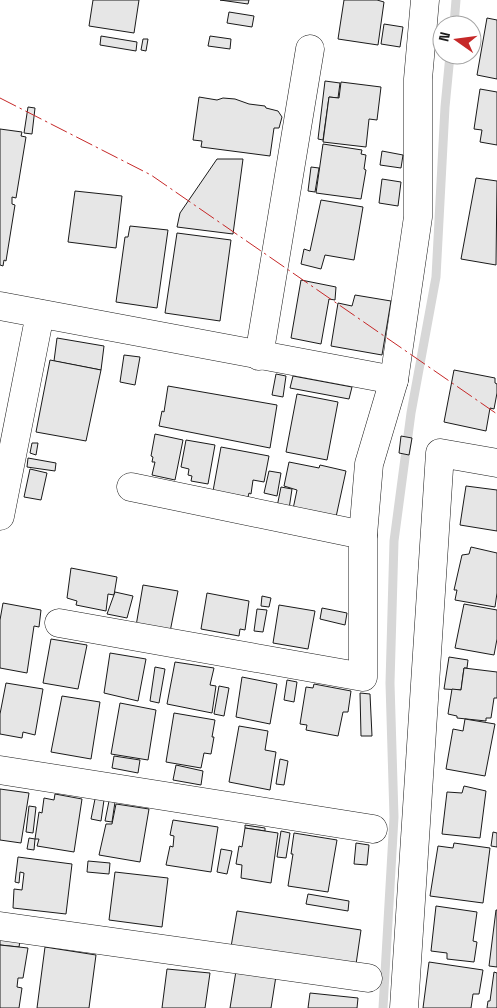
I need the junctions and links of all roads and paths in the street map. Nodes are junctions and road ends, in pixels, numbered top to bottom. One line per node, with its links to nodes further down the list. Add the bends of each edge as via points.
1 (425, 0): 6 (street, via 418,79 418,217)
2 (310, 49): 5 (street)
3 (0, 306): 4 (street)
4 (40, 314): 5 (street); 7 (street)
5 (259, 356): 6 (street)
6 (394, 380): 11 (street, via 368,464)
7 (12, 399): 10 (street)
8 (497, 463): 17 (street, via 440,452)
9 (131, 487): 11 (street)
10 (0, 516)
11 (363, 535): 12 (street, via 363,677)
12 (59, 622)
13 (0, 770): 14 (street)
14 (373, 828)
15 (0, 926): 16 (street)
16 (368, 978)
17 (404, 1008)

